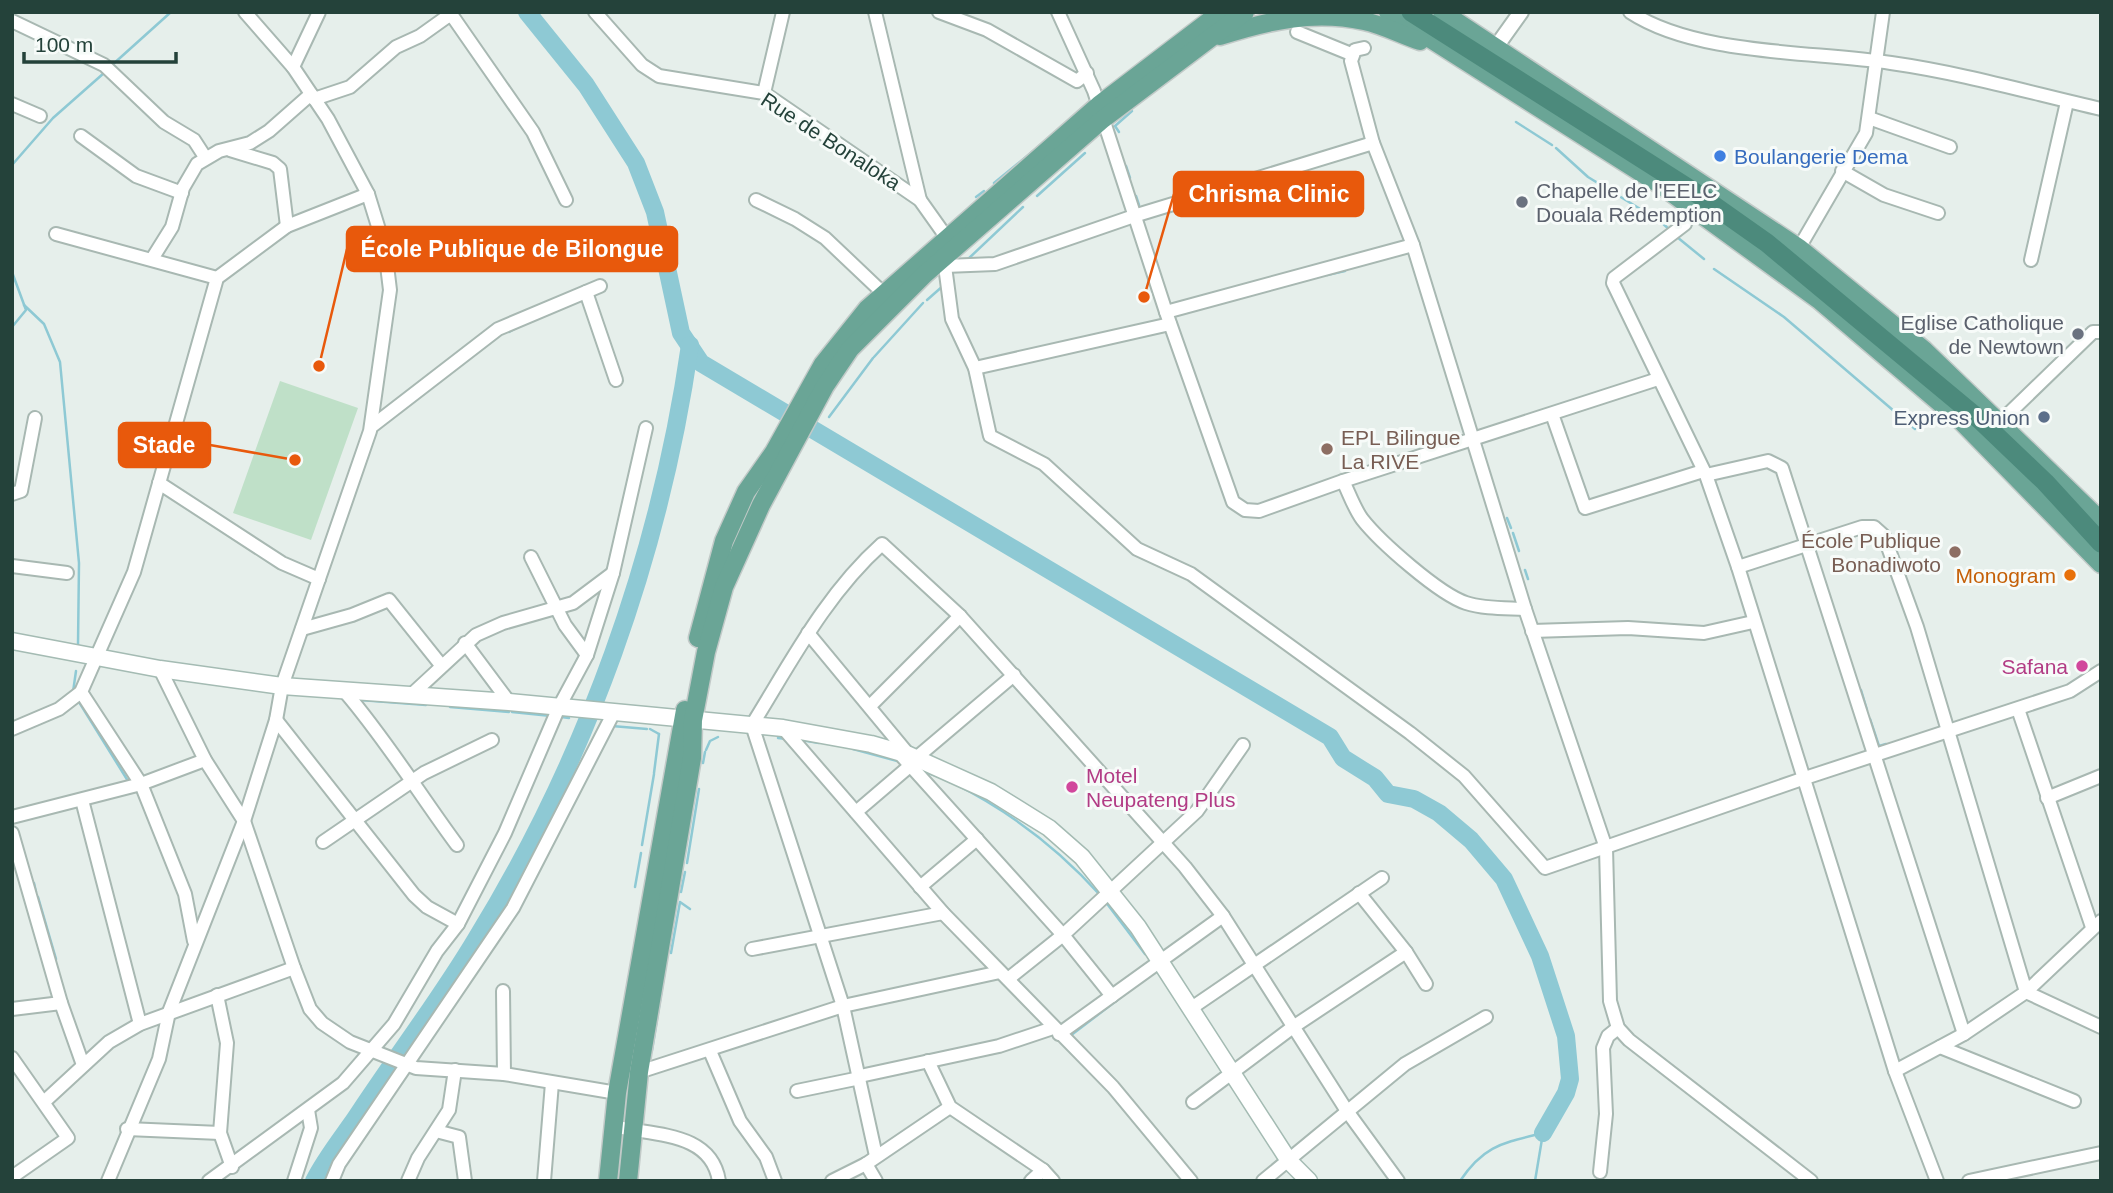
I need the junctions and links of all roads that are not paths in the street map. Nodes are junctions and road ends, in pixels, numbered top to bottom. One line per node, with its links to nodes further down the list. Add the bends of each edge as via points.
1 (245, 12): 24 (street)
2 (319, 12): 24 (street)
3 (595, 12): 26 (street, Rue de Bonaloka, via 642,65 659,76)
4 (783, 12): 26 (street)
5 (875, 12): 44 (street)
6 (939, 12): 25 (street, via 987,30 1077,80)
7 (1058, 12): 25 (street)
8 (1221, 12): 31 (main road)
9 (1245, 12): 18 (main road)
10 (1388, 12): 21 (main road)
11 (1411, 12): 76 (highway, via 1767,243 1980,420)
12 (1442, 12): 19 (main road)
13 (1521, 12): 19 (street)
14 (1630, 12): 23 (street, via 1682,33 1730,44 1777,53)
15 (1883, 12): 23 (street)
16 (12, 21): 38 (street, via 104,65 164,122 194,140)
17 (1297, 32): 22 (street)
18 (1206, 40): 21 (main road, via 1276,19 1322,16 1364,21); 31 (main road)
19 (1496, 47): 51 (main road)
20 (1364, 48): 22 (street)
21 (1454, 52): 79 (main road, via 1662,186 1819,300 1960,420)
22 (1351, 54): 35 (street)
23 (1874, 60): 28 (street); 33 (street)
24 (293, 67): 27 (street)
25 (1087, 73): 31 (street)
26 (764, 93): 44 (street, Rue de Bonaloka)
27 (313, 97): 37 (street, via 250,143); 41 (street); 42 (street, via 350,87 396,47 448,16 453,18 533,132)
28 (2067, 102): 30 (street); 54 (street)
29 (12, 104): 32 (street)
30 (2101, 109)
31 (1101, 112): 46 (street); 52 (main road)
32 (40, 116)
33 (1869, 118): 36 (street); 39 (street, via 1862,143)
34 (82, 136): 40 (street, via 136,176)
35 (1373, 143): 46 (street); 50 (street)
36 (1950, 147)
37 (228, 149): 38 (street); 48 (street, via 280,169)
38 (205, 156): 40 (street)
39 (1842, 171): 45 (street, via 1884,195); 51 (street)
40 (182, 193): 53 (street, via 172,227)
41 (368, 194): 48 (street); 68 (street, via 385,248 390,290)
42 (566, 200)
43 (756, 200): 58 (street, via 825,238)
44 (920, 200): 52 (street, Rue de Bonaloka)
45 (1938, 213)
46 (1137, 215): 52 (street, via 995,264); 59 (street)
47 (1685, 224): 62 (street, via 1613,280)
48 (287, 226): 55 (street)
49 (56, 234): 53 (street)
50 (1413, 245): 59 (street); 70 (street)
51 (1799, 248): 67 (main road, via 1901,330)
52 (942, 254): 58 (main road); 61 (street, via 952,319); 64 (main road, via 864,332)
53 (152, 259): 55 (street)
54 (2031, 260)
55 (217, 278): 73 (street)
56 (600, 286): 57 (street)
57 (586, 292): 63 (street); 68 (street, via 488,335)
58 (884, 295): 64 (main road, via 839,341)
59 (1168, 318): 61 (street); 72 (street, via 1233,502 1245,510 1259,511)
60 (2101, 332): 67 (street, via 2093,332)
61 (975, 368): 135 (street, via 990,436 1044,464 1137,549 1191,574 1410,733 1464,776 1540,866 1550,868)
62 (1658, 379): 65 (street); 71 (street)
63 (616, 380)
64 (813, 395): 109 (main road, via 780,456 724,587)
65 (1552, 414): 70 (street); 71 (street, via 1586,508)
66 (35, 418): 74 (street, via 20,491)
67 (2001, 421): 75 (main road)
68 (371, 427): 84 (street)
69 (646, 428): 83 (street)
70 (1474, 438): 72 (street); 86 (street)
71 (1704, 473): 77 (street, via 1776,462); 81 (street)
72 (1343, 481): 86 (street, via 1362,520 1449,594 1464,603)
73 (159, 483): 84 (street, via 282,563); 95 (street, via 134,572)
74 (12, 494)
75 (2101, 522)
76 (2101, 543)
77 (1809, 546): 81 (street); 114 (street, via 1862,527 1874,527 1884,536); 117 (street)
78 (531, 557): 85 (street)
79 (2101, 564)
80 (12, 566): 82 (street)
81 (1738, 567): 88 (street)
82 (67, 573)
83 (613, 573): 85 (street, via 573,603); 94 (street)
84 (319, 579): 89 (street)
85 (557, 609): 93 (street, via 503,623); 94 (street)
86 (1525, 609): 90 (street)
87 (960, 616): 91 (street, via 882,544); 99 (street); 105 (street)
88 (1753, 622): 90 (street, via 1704,633 1628,628); 121 (street)
89 (302, 628): 96 (street, via 389,600); 100 (street)
90 (1532, 631): 135 (street)
91 (808, 633): 105 (street); 111 (street)
92 (12, 641): 95 (main road)
93 (466, 643): 96 (street); 104 (street)
94 (587, 654): 106 (street)
95 (98, 656): 97 (main road); 101 (street)
96 (441, 665): 103 (street)
97 (160, 669): 100 (main road); 119 (street)
98 (2101, 671): 107 (street, via 2070,691)
99 (1014, 675): 118 (street); 133 (street)
100 (282, 686): 102 (main road); 110 (street)
101 (81, 692): 113 (street, via 59,709); 123 (street)
102 (346, 693): 103 (main road); 122 (street)
103 (410, 696): 104 (main road)
104 (509, 702): 106 (main road)
105 (870, 706): 118 (street)
106 (566, 708): 108 (main road); 142 (street)
107 (2018, 709): 114 (street); 124 (street)
108 (610, 712): 109 (main road); 175 (street, via 513,908)
109 (688, 719): 111 (main road); 179 (main road, via 692,758); 185 (main road)
110 (276, 720): 128 (street); 129 (street)
111 (752, 725): 112 (main road); 144 (street)
112 (783, 728): 118 (main road); 126 (street)
113 (12, 729)
114 (1948, 732): 117 (street); 155 (street)
115 (492, 740): 122 (street)
116 (1243, 745): 133 (street, via 1205,802)
117 (1875, 754): 121 (street); 169 (street)
118 (909, 758): 126 (street); 131 (street); 138 (main road, via 990,792 1049,828 1082,857)
119 (205, 760): 123 (street); 129 (street)
120 (2101, 776): 124 (street)
121 (1802, 779): 135 (street); 178 (street)
122 (410, 782): 128 (street); 134 (street)
123 (142, 784): 125 (street); 146 (street, via 185,894)
124 (2047, 799): 143 (street)
125 (82, 800): 127 (street); 164 (street)
126 (856, 812): 137 (street)
127 (12, 817)
128 (354, 818): 132 (street); 142 (street, via 420,901)
129 (244, 821): 146 (street); 151 (street)
130 (12, 833): 158 (street)
131 (976, 839): 137 (street); 145 (street)
132 (323, 842)
133 (1164, 844): 138 (street); 141 (street)
134 (457, 845)
135 (1606, 848): 167 (street, via 1607,955)
136 (1382, 878): 139 (street)
137 (920, 887): 140 (street)
138 (1111, 892): 145 (street); 149 (main road)
139 (1359, 893): 148 (street); 150 (street)
140 (943, 913): 144 (street); 152 (street)
141 (1223, 916): 149 (street); 150 (street)
142 (458, 924): 172 (street)
143 (2096, 924): 155 (street)
144 (822, 934): 147 (street); 159 (street)
145 (1063, 935): 152 (street); 157 (street)
146 (194, 941): 162 (street)
147 (752, 949)
148 (1406, 952): 153 (street); 165 (street)
149 (1160, 962): 157 (street); 161 (main road)
150 (1252, 964): 161 (street); 165 (street)
151 (294, 968): 156 (street); 172 (street, via 310,1009 322,1023)
152 (1004, 976): 159 (street); 168 (street)
153 (1426, 984)
154 (503, 990): 181 (street)
155 (2026, 992): 166 (street); 169 (street)
156 (217, 995): 162 (street); 196 (street, via 227,1044)
157 (1112, 996): 168 (street)
158 (61, 1003): 160 (street); 176 (street)
159 (843, 1006): 171 (street); 182 (street)
160 (12, 1009)
161 (1190, 1009): 180 (main road)
162 (169, 1013): 164 (street); 193 (street, via 159,1059)
163 (1486, 1017): 191 (street, via 1425,1050)
164 (140, 1024): 176 (street)
165 (1293, 1027): 180 (street); 191 (street)
166 (2101, 1027)
167 (1618, 1028): 202 (street, via 1603,1048 1606,1114); 223 (street)
168 (1056, 1031): 174 (street); 219 (street, via 1113,1087)
169 (1964, 1034): 170 (street)
170 (1940, 1047): 178 (street); 187 (street)
171 (710, 1051): 179 (street); 214 (street, via 740,1121 766,1157)
172 (375, 1052): 175 (street); 190 (street)
173 (12, 1058): 186 (street)
174 (928, 1060): 182 (street); 189 (street)
175 (402, 1063): 177 (street); 207 (street)
176 (83, 1065): 186 (street)
177 (455, 1070): 181 (street); 194 (street, via 449,1110)
178 (1895, 1071): 224 (street)
179 (639, 1072): 195 (main road)
180 (1230, 1073): 188 (street); 199 (main road)
181 (504, 1074): 183 (street)
182 (860, 1077): 184 (street); 198 (street)
183 (552, 1083): 185 (street); 210 (street)
184 (797, 1091)
185 (617, 1093): 192 (main road)
186 (45, 1101): 203 (street, via 68,1140)
187 (2074, 1101)
188 (1193, 1102)
189 (950, 1107): 198 (street); 201 (street)
190 (308, 1110): 200 (street); 206 (street, via 312,1128)
191 (1347, 1111): 199 (street); 222 (street)
192 (613, 1126): 195 (street); 211 (main road)
193 (127, 1129): 196 (street); 204 (street)
194 (436, 1131): 208 (street); 209 (street, via 459,1137)
195 (633, 1131): 212 (main road); 213 (street, via 699,1146 710,1154)
196 (220, 1133): 200 (street)
197 (2101, 1153): 225 (street)
198 (871, 1160): 215 (street); 216 (street)
199 (1289, 1161): 220 (street); 221 (main road)
200 (232, 1167): 205 (street)
201 (1043, 1170): 217 (street); 218 (street)
202 (1600, 1172)
203 (12, 1177)
204 (108, 1181)
205 (209, 1181)
206 (293, 1181)
207 (332, 1181)
208 (408, 1181)
209 (465, 1181)
210 (544, 1181)
211 (608, 1181)
212 (628, 1181)
213 (719, 1181)
214 (775, 1181)
215 (832, 1181)
216 (876, 1181)
217 (1031, 1181)
218 (1053, 1181)
219 (1191, 1181)
220 (1263, 1181)
221 (1309, 1181)
222 (1398, 1181)
223 (1811, 1181)
224 (1937, 1181)
225 (1969, 1181)

